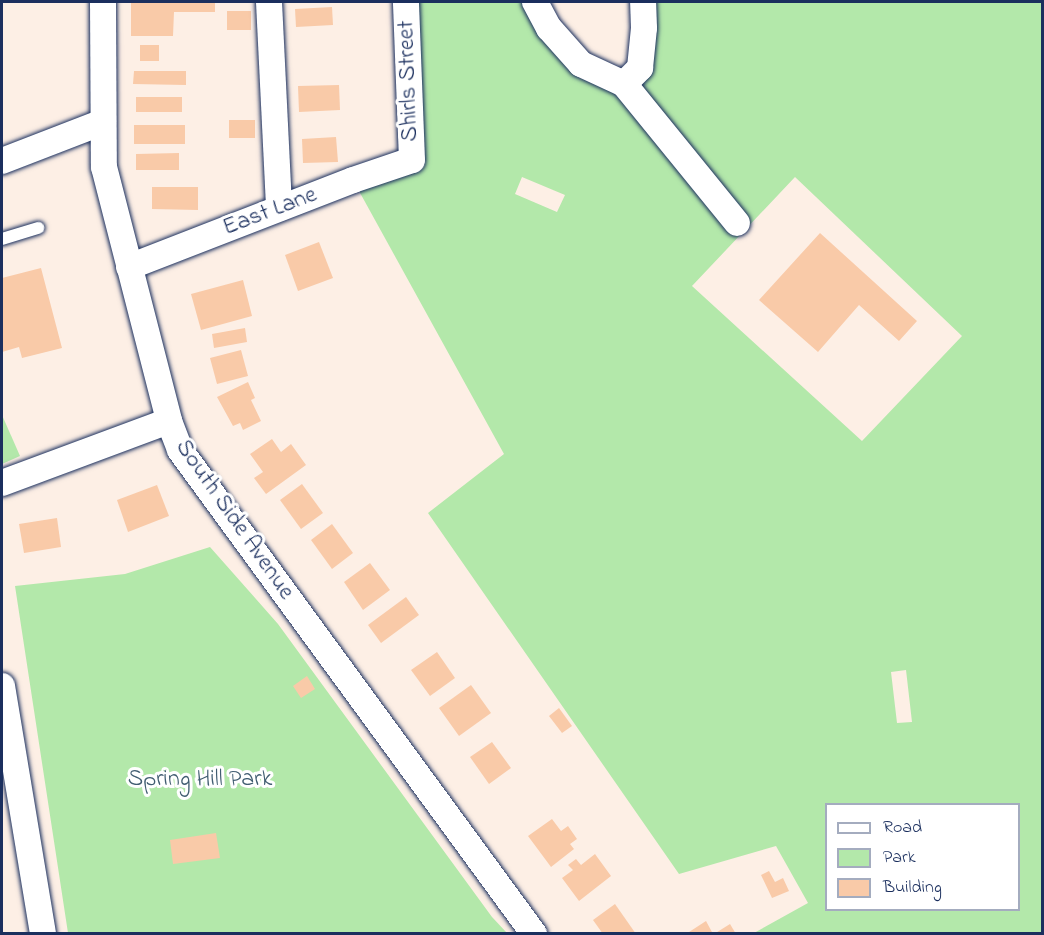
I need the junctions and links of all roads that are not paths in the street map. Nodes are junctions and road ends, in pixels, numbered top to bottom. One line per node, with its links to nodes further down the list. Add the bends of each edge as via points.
1 (103, 2): 7 (street, South Side Avenue)
2 (269, 2): 10 (street)
3 (406, 2): 8 (street, Shirls Street)
4 (535, 2): 6 (street, via 549,28 581,64)
5 (643, 2): 6 (street, via 640,68)
6 (624, 84): 11 (street)
7 (103, 122): 9 (street); 14 (street, South Side Avenue, via 104,167)
8 (412, 160): 10 (street, East Lane)
9 (2, 161)
10 (279, 208): 14 (street, East Lane)
11 (737, 223)
12 (38, 228): 13 (lane)
13 (2, 239)
14 (129, 267): 15 (street, South Side Avenue)
15 (169, 421): 16 (street); 19 (street, South Side Avenue, via 180,450)
16 (2, 483)
17 (2, 686): 18 (street)
18 (43, 933)
19 (534, 933)

